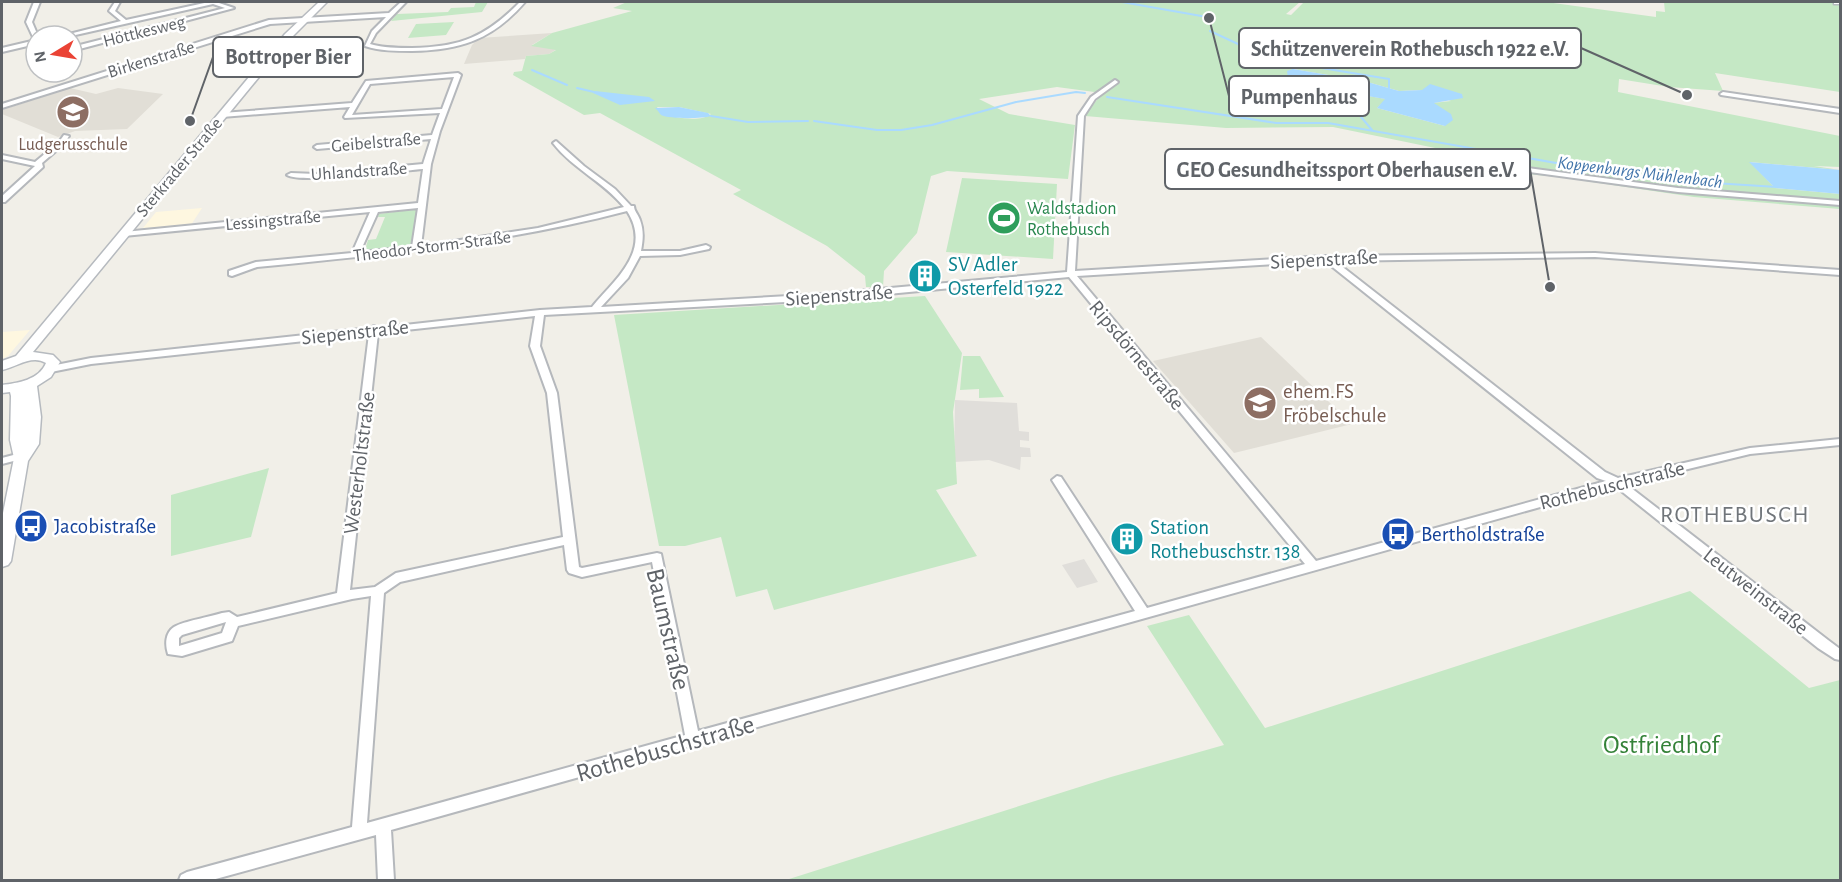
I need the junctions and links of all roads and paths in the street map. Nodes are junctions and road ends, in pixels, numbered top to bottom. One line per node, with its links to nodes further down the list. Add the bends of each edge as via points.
1 (37, 2): 10 (street)
2 (117, 2): 9 (street, via 112,11)
3 (213, 2): 9 (street); 13 (street, Höttkesweg, via 231,9)
4 (323, 2): 8 (main road, Sterkrader Straße)
5 (403, 2): 7 (street)
6 (522, 2): 7 (street, via 464,44 390,49 367,45)
7 (390, 15): 8 (street, Birkenstraße)
8 (302, 19): 18 (street, Birkenstraße, via 262,24); 21 (main road, Sterkrader Straße)
9 (125, 22): 11 (street)
10 (30, 24)
11 (84, 31)
12 (24, 45): 14 (street)
13 (84, 46)
14 (2, 50)
15 (1114, 82): 44 (street, via 1094,98 1082,116)
16 (1723, 94): 20 (street)
17 (354, 105): 19 (street, via 348,118); 19 (street, via 368,82 458,75); 21 (street)
18 (2, 106)
19 (444, 111): 23 (street)
20 (1840, 111)
21 (222, 115): 36 (main road, Sterkrader Straße)
22 (66, 136): 27 (street)
23 (434, 137): 25 (street, Geibelstraße); 28 (street)
24 (556, 143): 34 (street, via 565,157)
25 (317, 147)
26 (2, 157): 27 (street)
27 (38, 163): 31 (street)
28 (427, 166): 30 (street, Uhlandstraße); 33 (street)
29 (1508, 167): 32 (street, via 1678,190)
30 (291, 175)
31 (2, 200)
32 (1840, 203)
33 (423, 205): 35 (street, Lessingstraße); 38 (street)
34 (631, 208): 38 (street, Theodor-Storm-Straße, via 532,233); 39 (street, via 639,226)
35 (375, 210): 36 (street, Lessingstraße); 40 (street)
36 (124, 234): 48 (main road, Sterkrader Straße)
37 (706, 247): 39 (street, via 680,253)
38 (416, 249): 40 (street, Theodor-Storm-Straße)
39 (638, 254): 45 (street, via 627,273)
40 (355, 255): 43 (street, Theodor-Storm-Straße, via 256,265)
41 (1326, 258): 42 (street, Siepenstraße, via 1595,255); 44 (street, Siepenstraße); 58 (street, via 1595,471)
42 (1840, 272)
43 (232, 273)
44 (1071, 274): 45 (street, Siepenstraße, via 824,297); 61 (street, Ripsdörnestraße)
45 (595, 309): 46 (street, Siepenstraße)
46 (540, 313): 47 (street, Siepenstraße); 59 (street, Baumstraße, via 535,346 552,393)
47 (374, 329): 51 (street, Siepenstraße); 63 (street, Westerholtstraße)
48 (40, 336): 49 (main road); 50 (main road, Sterkrader Straße)
49 (37, 356): 50 (main road); 51 (main road, via 48,357)
50 (20, 359): 52 (main road)
51 (52, 365): 53 (main road)
52 (2, 366)
53 (16, 386): 55 (main road, via 33,425 30,444)
54 (1840, 442): 58 (street, Rothebuschstraße, via 1750,451)
55 (21, 456): 56 (street); 60 (main road)
56 (2, 461)
57 (1056, 480): 64 (street)
58 (1617, 482): 61 (street, Rothebuschstraße); 66 (street, Leutweinstraße)
59 (569, 540): 62 (street, via 396,578); 67 (street, Baumstraße, via 573,570 577,573 657,557)
60 (2, 561)
61 (1314, 567): 64 (street, Rothebuschstraße)
62 (378, 591): 63 (street); 69 (street)
63 (343, 597): 65 (street)
64 (1144, 614): 67 (street, Rothebuschstraße)
65 (234, 622)
66 (1840, 655)
67 (693, 740): 68 (street, Rothebuschstraße)
68 (383, 826): 69 (street, Rothebuschstraße); 71 (street)
69 (359, 832): 70 (street, Rothebuschstraße)
70 (187, 880)
71 (386, 880)

